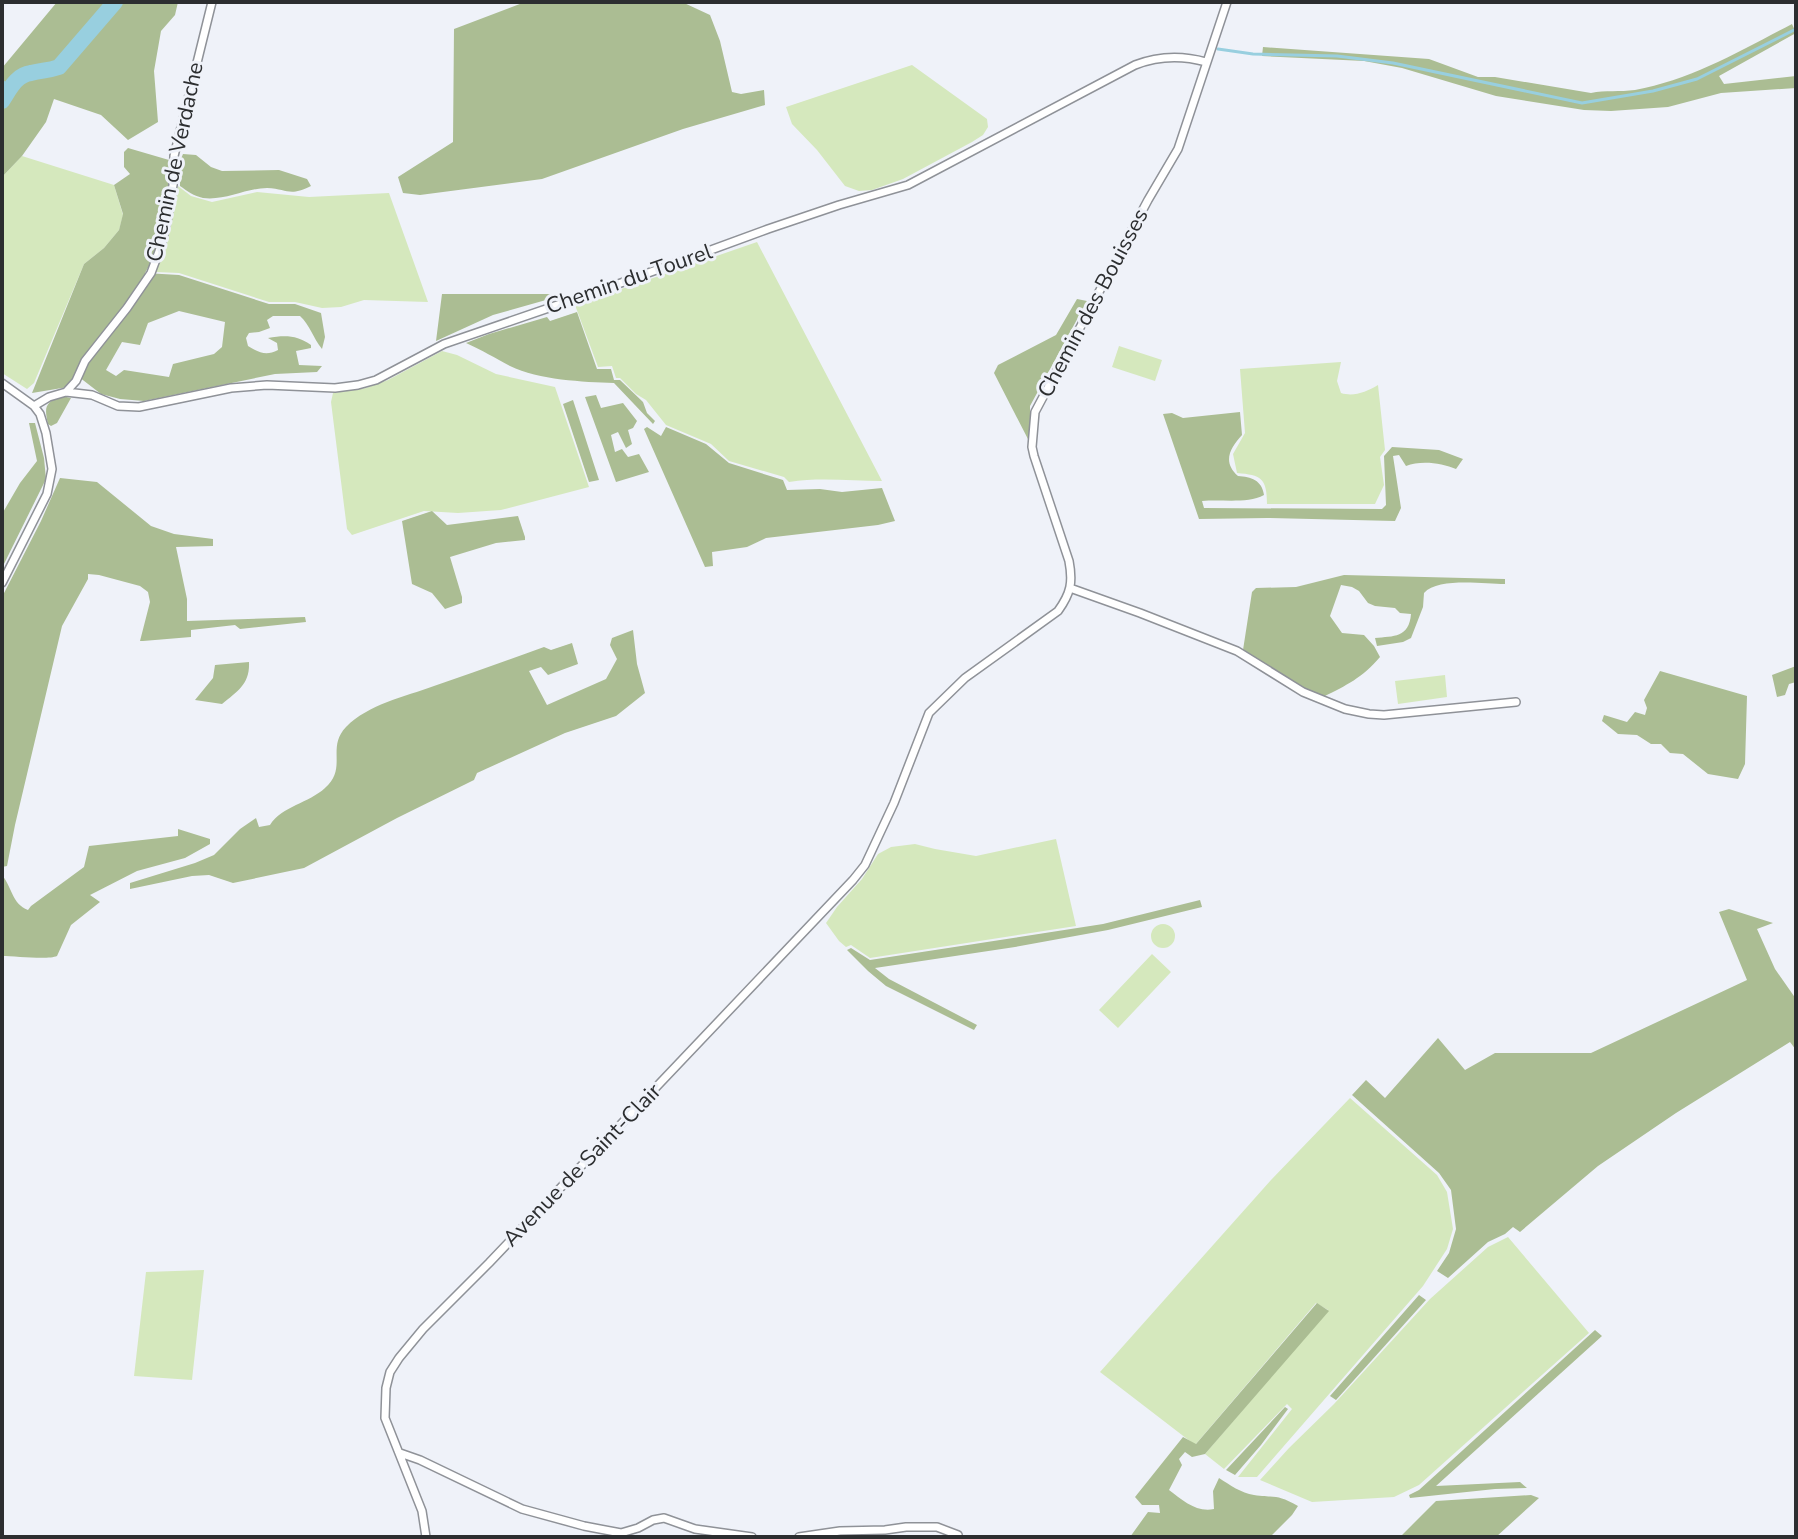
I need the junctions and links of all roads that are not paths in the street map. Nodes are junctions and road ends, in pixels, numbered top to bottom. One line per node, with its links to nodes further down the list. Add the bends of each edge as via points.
1 (212, 2): 5 (street, Chemin de Verdache, via 174,156 167,221 151,273)
2 (1227, 2): 3 (street, Chemin des Bouisses)
3 (1206, 62): 5 (street, Chemin du Tourel, via 1149,59 908,185 444,344 376,380 335,388 231,388 139,407); 8 (street, Chemin des Bouisses, via 1178,149 1035,412 1032,447 1069,561)
4 (2, 383): 6 (street)
5 (66, 392): 6 (street)
6 (34, 406): 7 (street, via 46,433 50,481)
7 (2, 583)
8 (1070, 588): 9 (street, via 1237,651 1303,692 1345,709 1384,715); 10 (street, Avenue de Saint-Clair, via 1058,611 965,678 929,713 902,785 853,880 399,1358 386,1388 385,1418)
9 (1516, 702)
10 (400, 1453): 12 (street, Avenue de Saint-Clair); 13 (street, via 522,1509 562,1521 621,1533 664,1518 695,1529)
11 (958, 1535): 14 (street, via 937,1527 906,1527)
12 (426, 1537)
13 (752, 1537)
14 (799, 1537)

